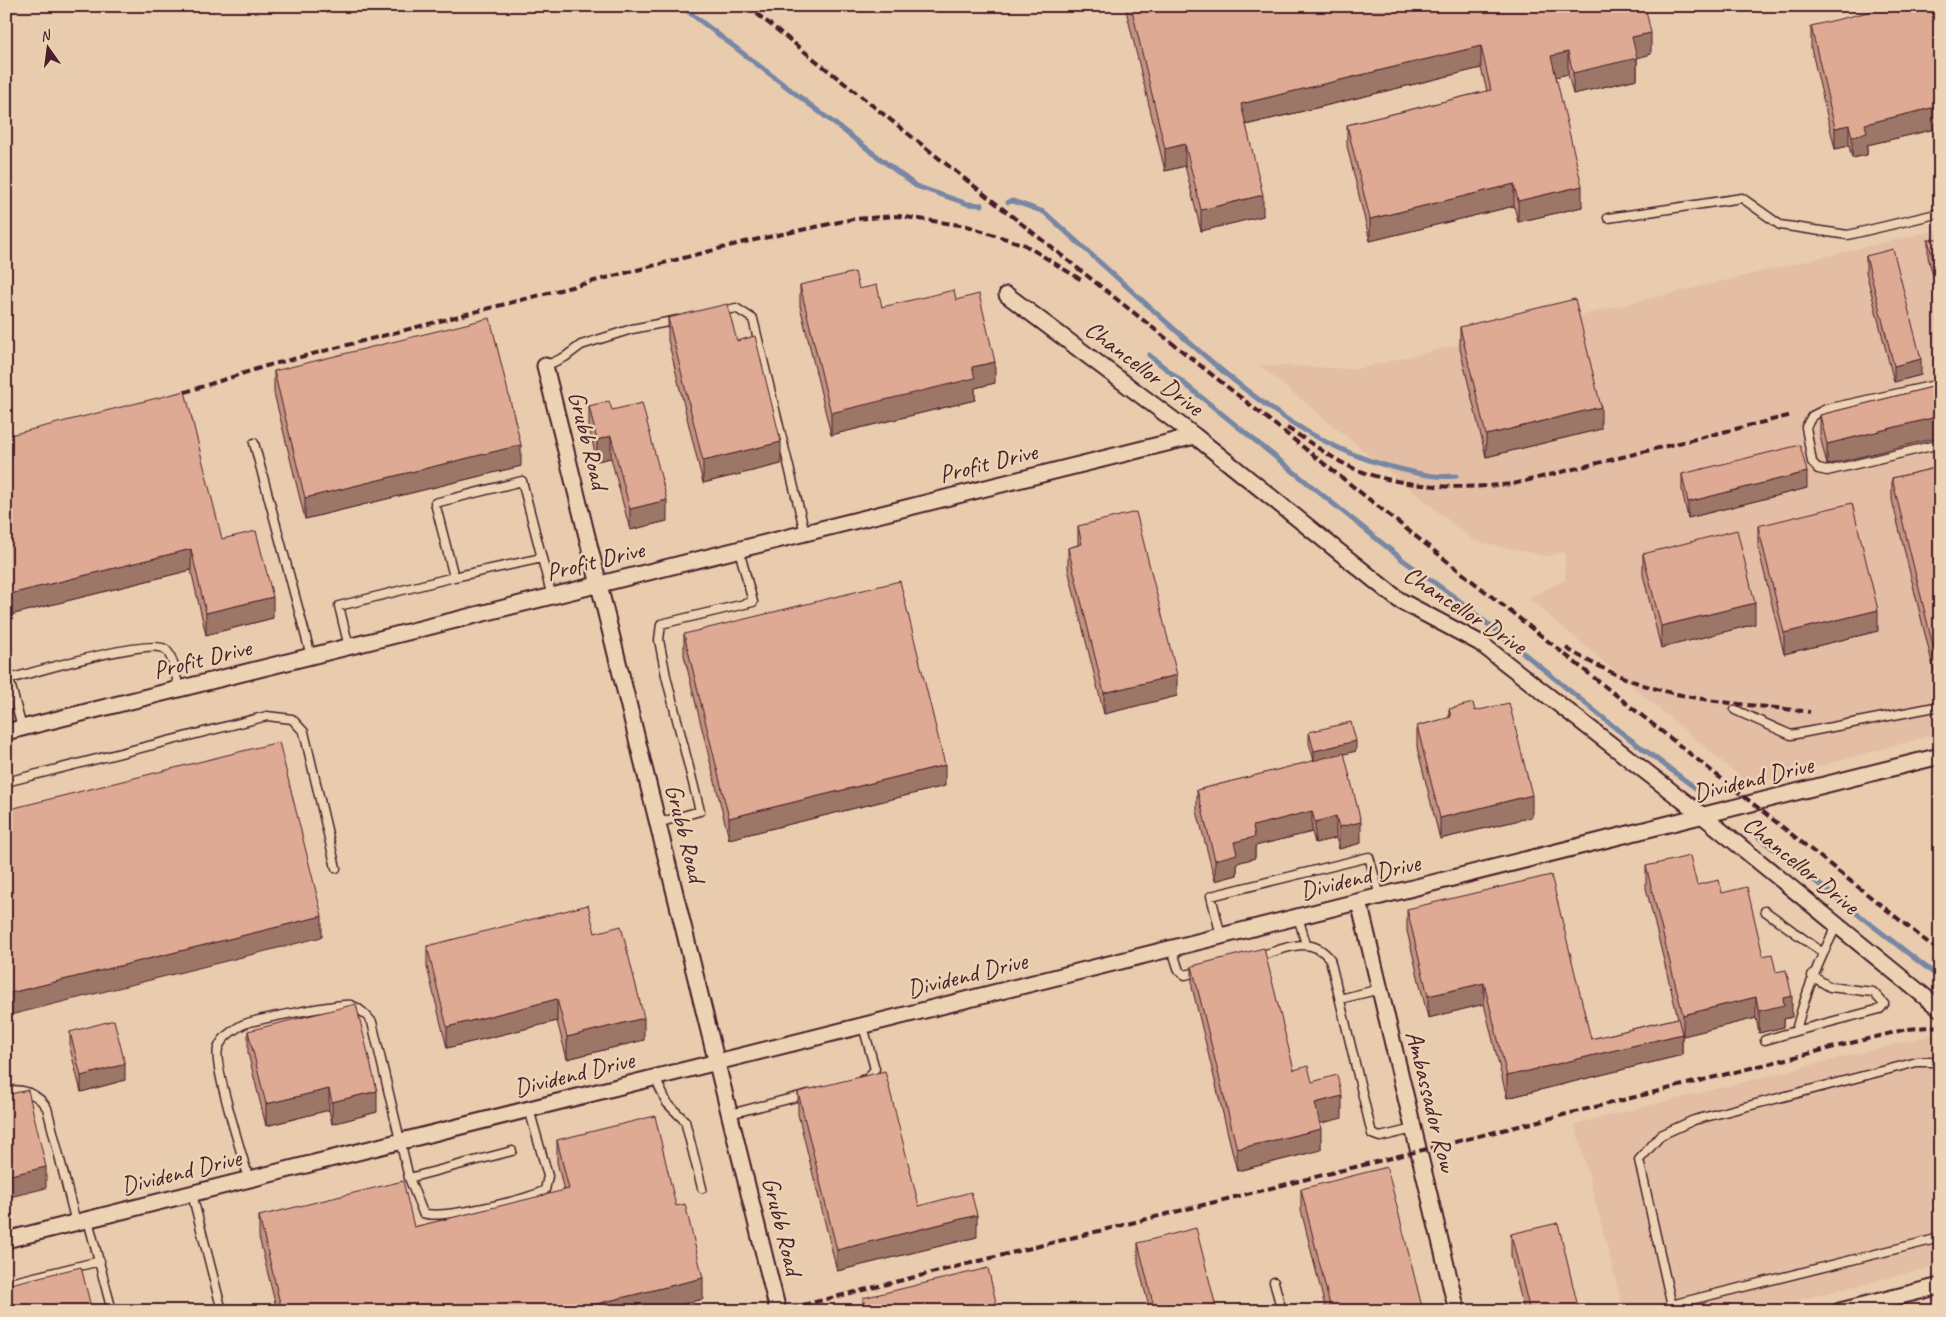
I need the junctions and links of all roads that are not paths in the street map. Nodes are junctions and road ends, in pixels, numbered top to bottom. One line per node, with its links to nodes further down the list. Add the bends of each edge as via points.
1 (1940, 213): 2 (lane, via 1848,235 1780,225 1742,198)
2 (1608, 218)
3 (1007, 295): 8 (street, Chancellor Drive)
4 (708, 314): 11 (lane, via 736,308 753,319)
5 (689, 318): 6 (lane, via 632,329 581,345)
6 (545, 366): 15 (street, Grubb Road)
7 (1940, 384): 10 (lane, via 1826,409 1812,416 1806,427 1812,462 1818,469 1827,471)
8 (1195, 436): 11 (street, Profit Drive); 27 (street, Chancellor Drive, via 1399,600 1480,643)
9 (254, 443): 18 (lane)
10 (1940, 444)
11 (805, 533): 12 (street, Profit Drive)
12 (739, 550): 15 (street, Profit Drive); 28 (lane, via 753,602 661,624 659,640 666,676 700,812)
13 (542, 558): 14 (lane); 14 (lane, via 522,481 435,503); 16 (lane)
14 (454, 577): 17 (lane, via 339,606)
15 (599, 585): 16 (street, Profit Drive); 28 (street, Grubb Road)
16 (552, 596): 17 (street, Profit Drive)
17 (349, 647): 18 (street, Profit Drive)
18 (311, 656): 20 (street, Profit Drive)
19 (8, 679): 20 (lane, via 127,649 156,646 169,653); 23 (lane)
20 (180, 689): 23 (street, Profit Drive)
21 (1940, 706): 22 (lane, via 1791,735)
22 (1734, 710)
23 (22, 728): 24 (street, Profit Drive)
24 (6, 732)
25 (1940, 756): 27 (street, Dividend Drive)
26 (6, 782): 29 (lane, via 267,716 292,719 304,732)
27 (1703, 816): 30 (street, Dividend Drive); 34 (street, Chancellor Drive)
28 (658, 823): 48 (street, Grubb Road)
29 (336, 868)
30 (1380, 896): 31 (street, Dividend Drive); 35 (lane, via 1369,857 1211,896)
31 (1359, 902): 33 (street, Dividend Drive); 42 (street, Ambassador Row)
32 (1765, 911): 38 (lane)
33 (1298, 917): 35 (street, Dividend Drive); 36 (lane)
34 (1837, 925): 38 (lane); 44 (street, Chancellor Drive)
35 (1221, 936): 37 (street, Dividend Drive)
36 (1306, 944): 39 (lane); 43 (lane, via 1322,948 1330,959)
37 (1172, 949): 40 (lane, via 1179,971 1185,975); 45 (street, Dividend Drive)
38 (1823, 953): 41 (lane)
39 (1250, 958)
40 (1213, 968)
41 (1812, 976): 46 (lane); 46 (lane, via 1830,987 1873,992 1884,1004 1880,1009)
42 (1380, 989): 43 (lane); 56 (street, Ambassador Row)
43 (1340, 999): 56 (lane, via 1372,1134 1380,1137)
44 (1940, 1009)
45 (863, 1026): 48 (street, Dividend Drive); 51 (lane, via 875,1069 867,1078)
46 (1796, 1031): 47 (lane)
47 (1765, 1040)
48 (717, 1062): 50 (street, Dividend Drive); 55 (street, Grubb Road)
49 (1940, 1062): 70 (lane, via 1917,1062 1782,1096 1694,1120 1661,1135 1640,1160)
50 (655, 1078): 54 (street, Dividend Drive); 61 (lane, via 667,1103 685,1121)
51 (849, 1083)
52 (6, 1091): 63 (lane, via 33,1094 47,1108)
53 (812, 1093): 55 (lane)
54 (529, 1109): 57 (street, Dividend Drive); 59 (lane, via 548,1176 545,1190 448,1215 430,1216 423,1213)
55 (730, 1114): 73 (street, Grubb Road)
56 (1413, 1129): 75 (street, Ambassador Row)
57 (399, 1142): 59 (lane); 60 (street, Dividend Drive); 60 (lane, via 372,1022 366,1014 350,1005 244,1024 229,1033 218,1049 219,1071)
58 (512, 1151): 59 (lane)
59 (409, 1178)
60 (248, 1179): 62 (street, Dividend Drive)
61 (702, 1188)
62 (192, 1194): 63 (street, Dividend Drive); 72 (lane)
63 (82, 1221): 65 (street, Dividend Drive); 66 (lane)
64 (1940, 1238): 70 (lane)
65 (6, 1240)
66 (100, 1261): 68 (lane); 71 (lane)
67 (1274, 1282): 74 (lane)
68 (6, 1284)
69 (1940, 1286): 76 (street)
70 (1672, 1308)
71 (112, 1311)
72 (222, 1311)
73 (778, 1311)
74 (1282, 1311)
75 (1457, 1311)
76 (1840, 1311)

